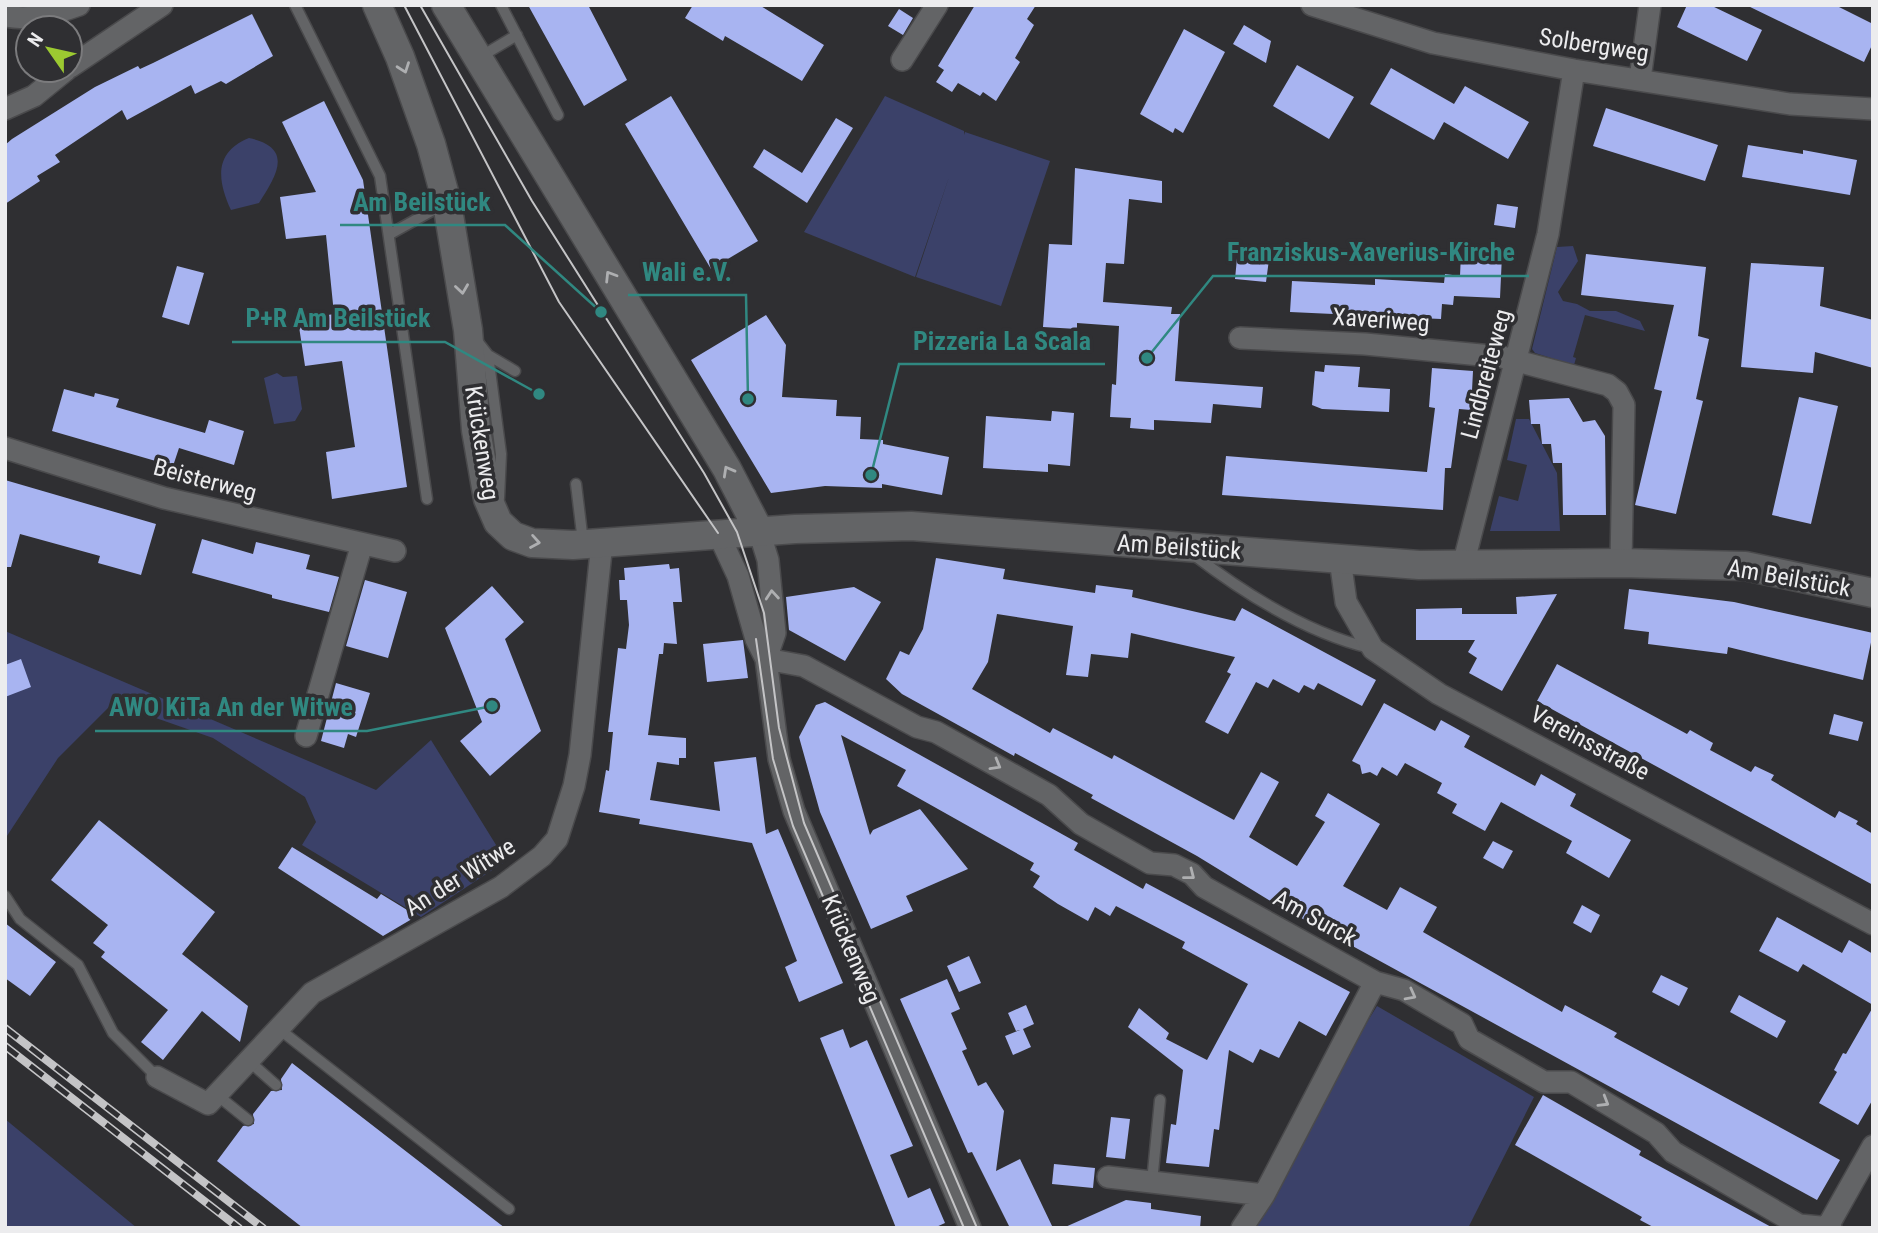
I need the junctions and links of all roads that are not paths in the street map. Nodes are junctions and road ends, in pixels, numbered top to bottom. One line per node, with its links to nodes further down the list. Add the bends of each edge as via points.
1 (79, 5): 10 (street, via 43,17)
2 (162, 5): 12 (street)
3 (295, 5): 22 (lane, via 380,176)
4 (377, 5): 21 (main road, Krückenweg, one-way to 21, via 409,82)
5 (446, 5): 13 (main road, Krückenweg)
6 (501, 5): 11 (lane)
7 (937, 5): 14 (street)
8 (1312, 5): 15 (street, Solbergweg, via 1433,43)
9 (1650, 5): 16 (street)
10 (5, 16)
11 (517, 35): 13 (lane); 20 (lane)
12 (84, 57)
13 (478, 58): 32 (main road, Krückenweg, one-way to 13, via 721,458)
14 (902, 60)
15 (1574, 70): 16 (street, Solbergweg); 26 (street, Lindbreiteweg, via 1548,233)
16 (1640, 79): 19 (street, Solbergweg, via 1790,104)
17 (49, 84): 18 (street)
18 (5, 109)
19 (1873, 109)
20 (558, 114)
21 (447, 203): 22 (lane); 23 (main road, Krückenweg, one-way to 23)
22 (390, 234): 30 (lane)
23 (468, 330): 25 (lane); 31 (main road, Krückenweg, via 476,430 488,499)
24 (1240, 338): 26 (street, Xaveriweg, via 1365,344)
25 (488, 355): 27 (lane); 31 (lane, via 501,454)
26 (1517, 361): 38 (street, via 1608,385 1617,392 1623,405); 39 (street, Lindbreiteweg)
27 (516, 371)
28 (5, 449): 34 (street, Beisterweg, via 164,498)
29 (576, 484): 33 (lane)
30 (427, 499)
31 (498, 522): 33 (main road, Krückenweg, one-way to 33, via 513,536 531,543)
32 (738, 532): 33 (main road, Krückenweg); 35 (main road, Am Beilstück, via 911,526); 42 (street, Krückenweg, via 738,576); 42 (street, Krückenweg, one-way to 32, via 775,633 768,559)
33 (593, 543): 47 (street, An der Witwe, via 580,755 557,839 501,887 312,993)
34 (362, 544): 36 (street, Beisterweg); 43 (street)
35 (1183, 547): 37 (main road, Am Beilstück); 41 (lane, via 1237,589 1344,642)
36 (394, 551)
37 (1340, 559): 39 (main road, Am Beilstück); 41 (street, Vereinsstraße, via 1346,602)
38 (1621, 563): 39 (main road, Am Beilstück); 40 (main road, Am Beilstück, via 1745,566)
39 (1463, 565)
40 (1873, 593)
41 (1373, 649): 45 (street, Vereinsstraße, via 1439,694)
42 (766, 659): 46 (street, Am Surck, one-way to 46, via 804,666 917,727 936,732 1048,795 1081,824 1150,863 1174,864 1204,887); 60 (street, Krückenweg, via 779,759 793,811)
43 (306, 736)
44 (5, 896): 49 (lane, via 20,919 78,965 113,1033)
45 (1873, 924)
46 (1375, 982): 57 (street); 59 (street, Am Surck, one-way to 59, via 1404,990 1462,1024 1469,1039 1544,1082 1571,1082 1656,1133 1673,1153 1799,1225)
47 (279, 1029): 48 (street, An der Witwe); 58 (lane)
48 (249, 1061): 50 (lane); 51 (street, An der Witwe)
49 (157, 1077): 51 (street, via 208,1104)
50 (276, 1085)
51 (217, 1095): 53 (lane)
52 (1160, 1100): 56 (lane)
53 (248, 1120)
54 (1873, 1146): 59 (street)
55 (1108, 1177): 56 (street)
56 (1152, 1182): 57 (street)
57 (1264, 1195): 61 (street)
58 (509, 1209)
59 (1829, 1227)
60 (970, 1228)
61 (1242, 1228)

